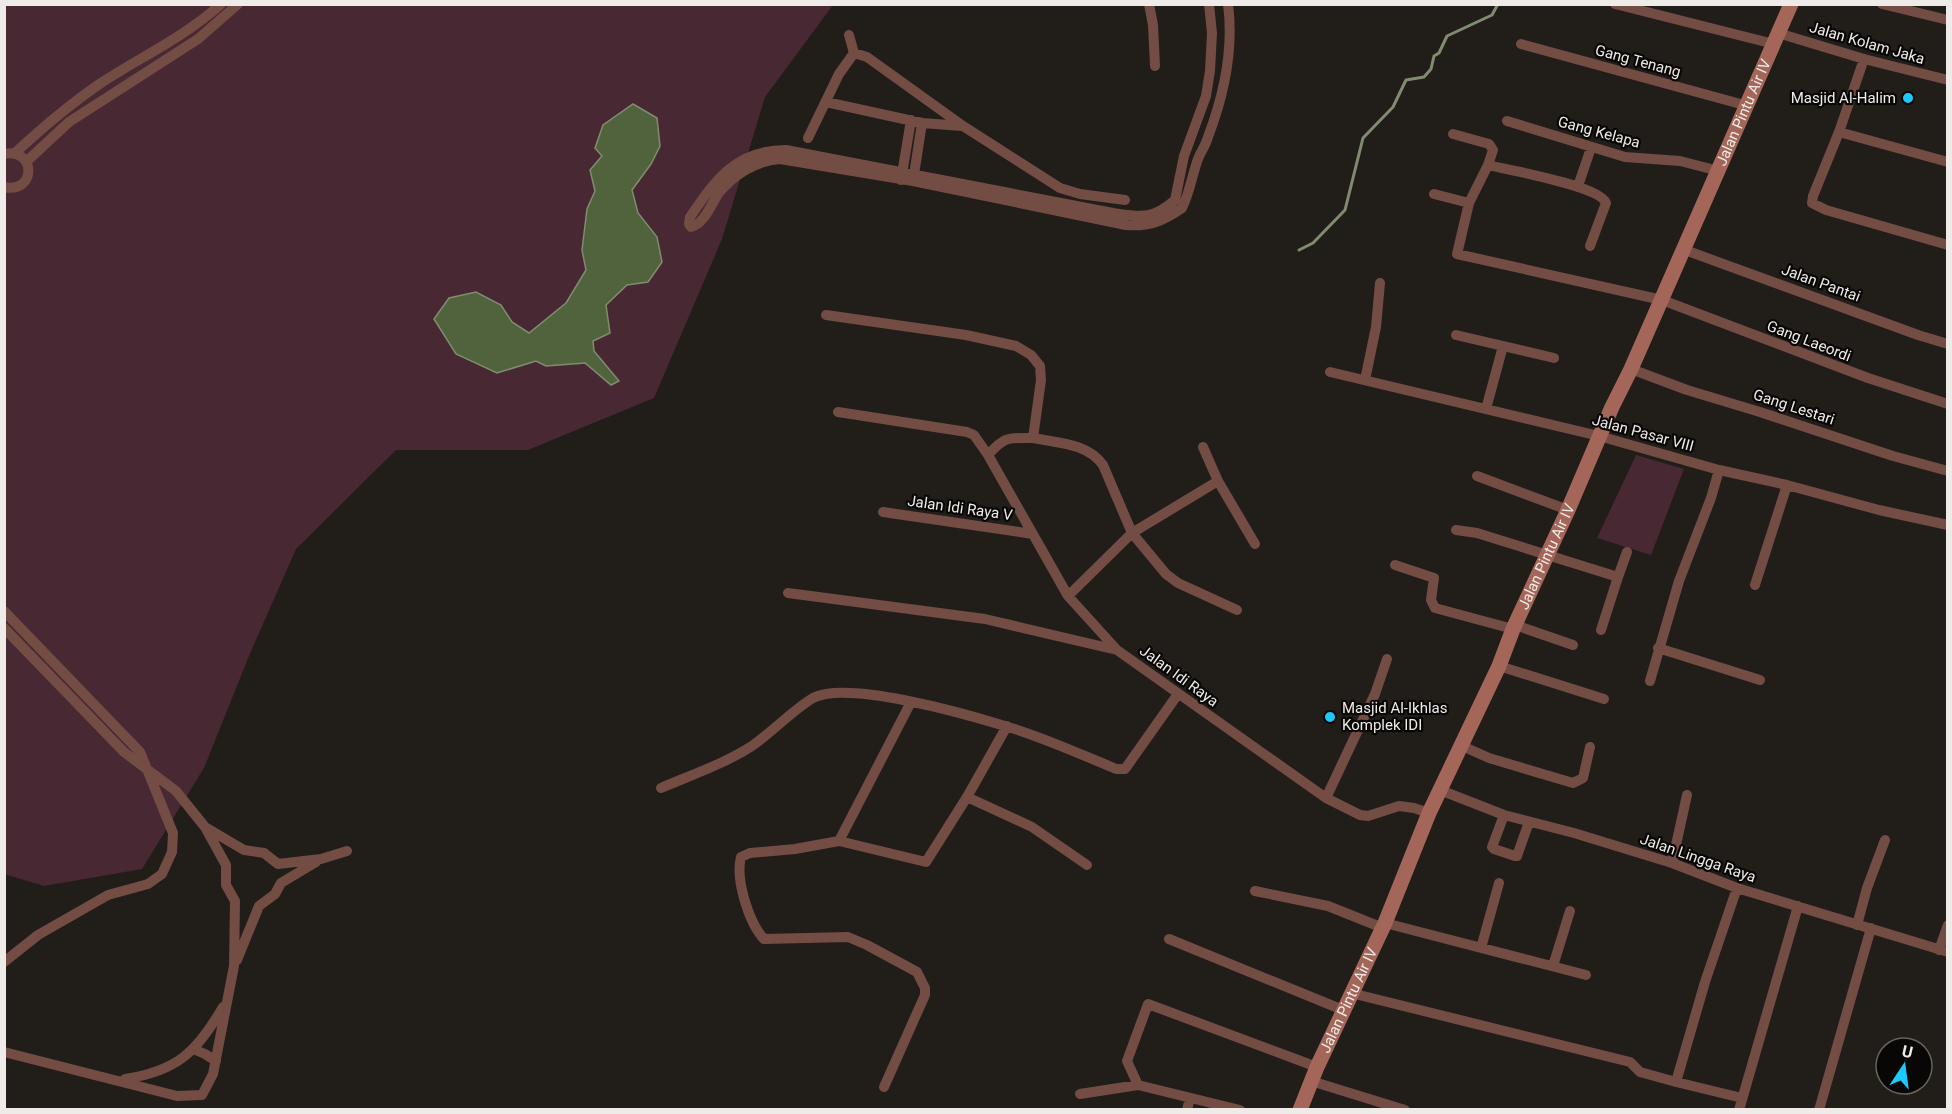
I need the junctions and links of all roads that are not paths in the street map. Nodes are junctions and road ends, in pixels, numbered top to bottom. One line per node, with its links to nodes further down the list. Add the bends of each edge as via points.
1 (221, 4): 28 (street, via 101,83)
2 (238, 4): 31 (street, via 198,39 77,116)
3 (1149, 4): 16 (street)
4 (1209, 4): 29 (street, via 1212,33 1206,96)
5 (1228, 4): 30 (street, via 1230,50 1226,74 1216,116)
6 (1615, 4): 12 (street, Jalan Kolam Jaka)
7 (1791, 4): 12 (main road, Jalan Pintu Air IV)
8 (1882, 4): 9 (street)
9 (1922, 9): 10 (street)
10 (1947, 20)
11 (849, 35): 14 (street)
12 (1776, 39): 15 (street, Jalan Kolam Jaka); 19 (main road, Jalan Pintu Air IV)
13 (1521, 44): 19 (street, Gang Tenang)
14 (854, 53): 18 (street); 23 (street, via 867,57)
15 (1864, 59): 17 (street, Jalan Kolam Jaka); 24 (street)
16 (1155, 66)
17 (1947, 80)
18 (826, 102): 20 (street); 26 (street)
19 (1748, 106): 34 (main road, Jalan Pintu Air IV)
20 (911, 120): 22 (street); 35 (street)
21 (1508, 121): 27 (street, Gang Kelapa)
22 (922, 123): 23 (street); 36 (street)
23 (963, 126): 41 (street, via 1060,188)
24 (1839, 132): 32 (street); 43 (street, via 1812,203)
25 (1453, 134): 33 (street, via 1489,144 1493,150)
26 (808, 138)
27 (1591, 148): 34 (street, Gang Kelapa); 37 (street)
28 (10, 153): 31 (street)
29 (1184, 156): 30 (street); 40 (street, via 1175,200 1148,216)
30 (1198, 159): 40 (street, via 1182,207 1157,224 1126,225)
31 (26, 162): 38 (street, via 28,173 23,184)
32 (1947, 162)
33 (1488, 165): 37 (street); 42 (street)
34 (1719, 171): 45 (main road, Jalan Pintu Air IV)
35 (901, 176): 35 (street, via 770,160 752,166 732,180 699,223 691,227 689,224 723,172 766,151 786,150); 36 (street)
36 (913, 178): 40 (street)
37 (1578, 186): 44 (street, via 1603,197 1606,203)
38 (5, 189)
39 (1434, 194): 42 (street)
40 (1008, 197)
41 (1125, 200)
42 (1469, 203): 47 (street, Gang Laeordi, via 1457,254)
43 (1947, 245)
44 (1590, 246)
45 (1684, 250): 47 (main road, Jalan Pintu Air IV); 50 (street, Jalan Pantai)
46 (1380, 284): 55 (street)
47 (1662, 300): 53 (main road, Jalan Pintu Air IV); 56 (street, Gang Laeordi)
48 (826, 315): 60 (street, via 1016,346 1041,366)
49 (1456, 334): 51 (street)
50 (1947, 344)
51 (1503, 346): 52 (street); 57 (street)
52 (1554, 358)
53 (1631, 369): 59 (main road, Jalan Pintu Air IV); 64 (street, Gang Lestari)
54 (1330, 372): 55 (street, Jalan Pasar VIII)
55 (1365, 380): 57 (street, Jalan Pasar VIII)
56 (1947, 404)
57 (1486, 409): 59 (street, Jalan Pasar VIII)
58 (838, 412): 62 (street, Jalan Idi Raya, via 967,432 974,435)
59 (1599, 436): 63 (street, Jalan Pasar VIII); 68 (main road, Jalan Pintu Air IV)
60 (1033, 438): 62 (street, via 1007,438); 72 (street, via 1077,446 1098,457)
61 (1203, 447): 66 (street)
62 (988, 455): 73 (street, Jalan Idi Raya)
63 (1719, 470): 67 (street, Jalan Pasar VIII); 88 (street)
64 (1947, 471)
65 (1477, 476): 68 (street)
66 (1218, 481): 72 (street); 74 (street)
67 (1787, 485): 70 (street, Jalan Pasar VIII); 79 (street)
68 (1568, 510): 76 (main road, Jalan Pintu Air IV)
69 (883, 512): 73 (street, Jalan Idi Raya V)
70 (1947, 525)
71 (1456, 530): 76 (street)
72 (1132, 533): 81 (street); 82 (street, via 1178,583)
73 (1033, 534): 81 (street, Jalan Idi Raya)
74 (1256, 544)
75 (1627, 552): 78 (street)
76 (1547, 555): 78 (street); 84 (main road, Jalan Pintu Air IV)
77 (1395, 565): 84 (street, via 1434,578 1431,600 1435,608)
78 (1618, 577): 86 (street)
79 (1755, 585)
80 (788, 593): 89 (street, via 986,619)
81 (1068, 596): 89 (street, Jalan Idi Raya)
82 (1237, 610)
83 (4, 611): 100 (street, via 125,734 141,752)
84 (1514, 627): 87 (street); 91 (main road, Jalan Pintu Air IV)
85 (4, 628): 100 (street, via 124,752)
86 (1601, 630)
87 (1573, 645)
88 (1658, 648): 92 (street); 93 (street)
89 (1117, 650): 94 (street, Jalan Idi Raya)
90 (1387, 658): 105 (street, via 1375,694)
91 (1499, 666): 95 (street); 98 (main road, Jalan Pintu Air IV)
92 (1760, 680)
93 (1650, 681)
94 (1178, 694): 97 (street, via 1125,769 1116,769); 105 (street, Jalan Idi Raya)
95 (1604, 699)
96 (911, 702): 97 (street); 101 (street, via 851,692 814,698 751,746); 111 (street)
97 (1007, 726): 104 (street)
98 (1460, 745): 99 (street, via 1573,783 1583,778); 102 (main road, Jalan Pintu Air IV)
99 (1590, 747)
100 (148, 769): 109 (street, via 176,791); 128 (street, via 173,833 172,852 162,874 148,884 108,895 38,935)
101 (661, 788)
102 (1440, 790): 106 (main road, Jalan Pintu Air IV); 107 (street, Jalan Lingga Raya)
103 (1687, 795): 114 (street)
104 (967, 797): 111 (street, via 926,862); 115 (street, via 1032,827)
105 (1326, 798): 106 (street, Jalan Idi Raya, via 1360,815 1399,806)
106 (1429, 813): 121 (main road, Jalan Pintu Air IV)
107 (1504, 815): 108 (street, Jalan Lingga Raya); 108 (street, via 1492,847 1515,856)
108 (1529, 822): 114 (street, Jalan Lingga Raya)
109 (205, 827): 113 (street, via 244,850 264,853 278,864); 129 (street, via 226,865 226,885 235,901)
110 (1885, 840): 122 (street)
111 (839, 841): 142 (street, via 745,854 739,870 749,917 764,939 848,938 911,968 922,979 925,995)
112 (347, 851): 113 (street)
113 (321, 859): 129 (street, via 281,883 260,906)
114 (1672, 863): 117 (street, Jalan Lingga Raya)
115 (1087, 865)
116 (1499, 883): 126 (street)
117 (1737, 888): 119 (street, Jalan Lingga Raya); 140 (street)
118 (1255, 891): 121 (street, via 1328,906)
119 (1798, 906): 122 (street, Jalan Lingga Raya); 145 (street)
120 (1570, 911): 130 (street)
121 (1384, 925): 126 (street); 132 (main road, Jalan Pintu Air IV)
122 (1857, 925): 124 (street, Jalan Lingga Raya)
123 (1947, 925): 127 (street)
124 (1871, 928): 127 (street, Jalan Lingga Raya); 150 (street)
125 (1169, 939): 134 (street)
126 (1481, 948): 130 (street)
127 (1943, 951)
128 (4, 962)
129 (234, 966): 133 (street)
130 (1553, 966): 131 (street)
131 (1586, 975)
132 (1351, 993): 134 (main road, Jalan Pintu Air IV); 140 (street, via 1630,1062 1640,1072)
133 (228, 999): 135 (street); 137 (street)
134 (1343, 1010): 138 (main road, Jalan Pintu Air IV)
135 (193, 1049): 137 (street); 139 (street, via 151,1075)
136 (4, 1052): 139 (street)
137 (216, 1061): 139 (street, via 202,1095 177,1096)
138 (1314, 1074): 141 (street, via 1148,1004 1127,1061); 148 (main road, Jalan Pintu Air IV); 149 (street)
139 (118, 1080)
140 (1676, 1082): 145 (street)
141 (1138, 1085): 143 (street); 144 (street)
142 (884, 1087)
143 (1080, 1094)
144 (1190, 1098): 146 (street); 147 (street)
145 (1741, 1104)
146 (1187, 1110)
147 (1240, 1110)
148 (1300, 1110)
149 (1405, 1110)
150 (1819, 1110)

